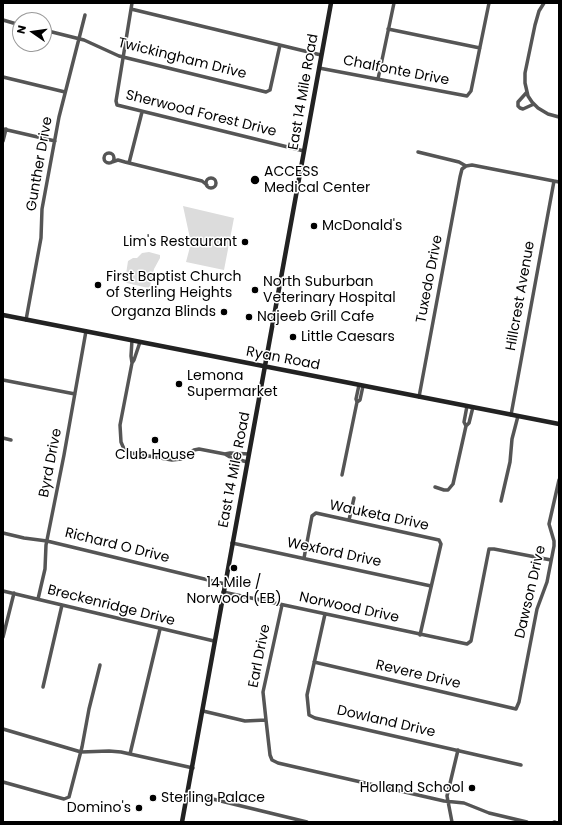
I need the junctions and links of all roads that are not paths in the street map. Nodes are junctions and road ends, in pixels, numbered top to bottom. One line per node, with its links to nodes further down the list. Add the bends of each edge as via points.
1 (132, 3): 6 (street)
2 (331, 3): 13 (main road, East 14 Mile Road)
3 (394, 3): 8 (street)
4 (489, 3): 12 (street)
5 (544, 3): 19 (street, via 537,17 525,73 524,83)
6 (131, 9): 11 (street); 14 (street)
7 (85, 15): 10 (street, Gunther Drive)
8 (388, 29): 12 (street); 17 (street)
9 (52, 32): 10 (street, Twickingham Drive)
10 (78, 39): 14 (street, Twickingham Drive); 18 (street, Gunther Drive)
11 (280, 46): 13 (street); 14 (street, Twickingham Drive, via 269,90 265,92)
12 (480, 48): 17 (street, Chalfonte Drive, via 471,91 466,96)
13 (321, 55): 15 (main road, East 14 Mile Road)
14 (123, 57): 21 (street, Sherwood Forest Drive, via 116,103)
15 (319, 68): 17 (street, Chalfonte Drive); 26 (main road, East 14 Mile Road)
16 (3, 77): 18 (street)
17 (378, 79)
18 (65, 92): 25 (street, Gunther Drive)
19 (527, 92): 20 (street); 20 (street, via 518,102 518,106 523,109)
20 (533, 103): 22 (street, via 542,111)
21 (142, 112): 26 (street, Sherwood Forest Drive); 31 (street)
22 (559, 117)
23 (4, 129): 24 (street); 25 (street)
24 (3, 141)
25 (55, 141): 39 (street, Gunther Drive)
26 (304, 152): 44 (main road, East 14 Mile Road)
27 (418, 152): 32 (street)
28 (114, 156): 29 (street); 30 (street); 30 (street, via 110,153 104,156 106,162)
29 (118, 160): 30 (street); 31 (street)
30 (112, 162)
31 (129, 163): 34 (street)
32 (466, 166): 35 (street); 48 (street, Tuxedo Drive, via 462,169 460,177)
33 (208, 179): 34 (street); 37 (street); 37 (street, via 213,178 216,183 212,188)
34 (202, 181): 37 (street)
35 (554, 181): 36 (street); 51 (street, Hillcrest Avenue)
36 (559, 182)
37 (207, 185)
38 (3, 315): 39 (main road, Ryan Road)
39 (26, 320): 40 (main road, Ryan Road)
40 (86, 331): 41 (main road, Ryan Road); 47 (street, Byrd Drive)
41 (132, 340): 42 (main road, Ryan Road); 43 (street)
42 (140, 342): 43 (street); 44 (main road, Ryan Road)
43 (132, 363): 57 (street, via 120,425 124,449 172,460 181,459 199,449)
44 (265, 366): 46 (main road, Ryan Road); 58 (main road, East 14 Mile Road)
45 (3, 380): 47 (street)
46 (361, 386): 48 (main road, Ryan Road); 60 (street)
47 (75, 394): 67 (street, Byrd Drive)
48 (419, 397): 49 (main road, Ryan Road)
49 (467, 406): 50 (main road, Ryan Road); 54 (street, via 464,422)
50 (473, 407): 51 (main road, Ryan Road); 54 (street)
51 (511, 415): 52 (main road, Ryan Road)
52 (518, 416): 53 (main road, Ryan Road); 64 (street)
53 (559, 424)
54 (466, 426): 62 (street, via 453,484 448,490)
55 (3, 438): 56 (street)
56 (11, 440)
57 (225, 454): 58 (street); 59 (street)
58 (249, 454): 59 (main road, East 14 Mile Road)
59 (247, 462): 68 (main road, East 14 Mile Road)
60 (342, 475)
61 (559, 480): 70 (street, Dawson Drive, via 550,521 555,544)
62 (435, 487)
63 (354, 498): 65 (street)
64 (501, 501)
65 (349, 520): 69 (street, Wauketa Drive, via 316,513 313,515); 72 (street, Wauketa Drive, via 440,542)
66 (3, 533): 67 (street, Richard O Drive)
67 (47, 541): 71 (street, Richard O Drive); 76 (street, Byrd Drive, via 45,568)
68 (232, 543): 69 (street, Wexford Drive); 71 (main road, East 14 Mile Road)
69 (304, 558): 72 (street, Wexford Drive)
70 (551, 560): 81 (street, Norwood Drive, via 489,549 469,643); 87 (street, Dawson Drive, via 547,582 537,609)
71 (225, 584): 74 (main road, East 14 Mile Road)
72 (431, 586): 81 (street)
73 (3, 591): 75 (street, Breckenridge Drive)
74 (223, 592): 78 (street, Norwood Drive); 83 (main road, East 14 Mile Road)
75 (14, 593): 76 (street, Breckenridge Drive); 82 (street)
76 (38, 599): 77 (street, Breckenridge Drive)
77 (62, 605): 80 (street, Breckenridge Drive); 86 (street)
78 (282, 605): 79 (street, Norwood Drive); 89 (street, Earl Drive, via 263,692)
79 (325, 614): 81 (street, Norwood Drive); 84 (street)
80 (160, 629): 83 (street, Breckenridge Drive); 93 (street)
81 (420, 635)
82 (3, 637)
83 (214, 642): 88 (main road, East 14 Mile Road)
84 (314, 662): 87 (street, Revere Drive); 91 (street, Dowland Drive, via 307,695 309,715)
85 (100, 666): 92 (street)
86 (43, 687)
87 (516, 709)
88 (203, 711): 89 (street, via 245,721); 95 (main road, East 14 Mile Road)
89 (266, 720): 98 (street, Earl Drive, via 270,755 272,760 278,763)
90 (3, 729): 92 (street)
91 (458, 750): 94 (street, Dowland Drive); 98 (street)
92 (81, 752): 93 (street, via 113,751); 96 (street, via 70,795 66,799)
93 (130, 754): 95 (street)
94 (522, 765)
95 (192, 768): 97 (main road, East 14 Mile Road)
96 (3, 782)
97 (188, 793): 99 (main road, East 14 Mile Road); 100 (street)
98 (448, 801): 101 (street); 102 (street, via 464,803 489,813)
99 (182, 822)
100 (307, 822)
101 (452, 822)
102 (527, 822)

